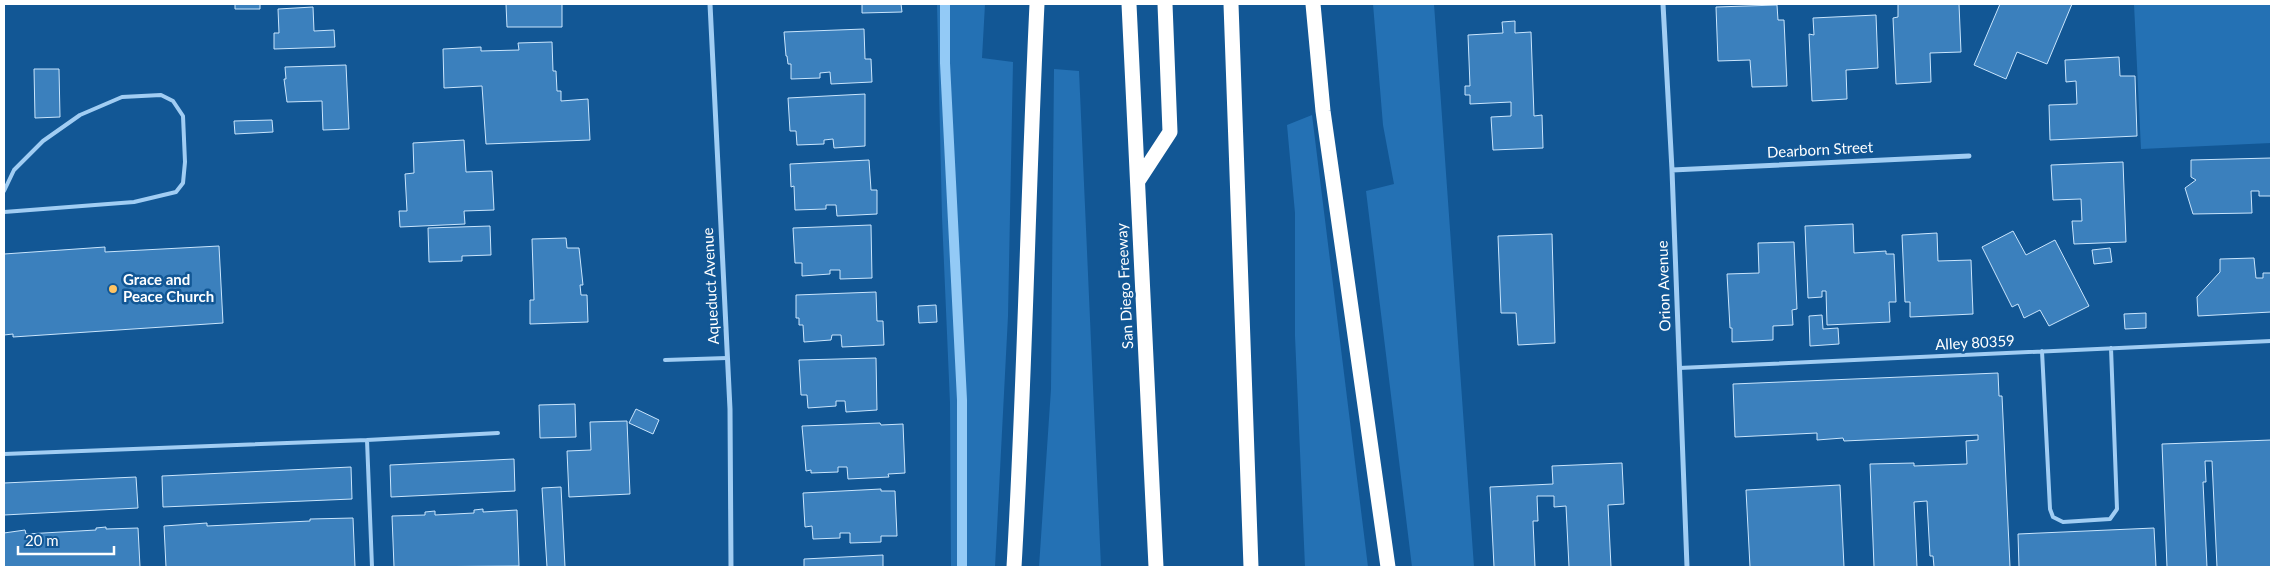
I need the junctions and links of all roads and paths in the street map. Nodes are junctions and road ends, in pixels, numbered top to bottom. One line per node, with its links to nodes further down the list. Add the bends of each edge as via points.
1 (710, 4): 17 (street, Aqueduct Avenue)
2 (1038, 4): 25 (highway)
3 (1129, 4): 11 (highway, San Diego Freeway)
4 (1165, 4): 11 (highway, via 1170,132)
5 (1222, 4): 8 (highway)
6 (1313, 4): 28 (highway, via 1323,111)
7 (1663, 4): 10 (street, Orion Avenue)
8 (1231, 10): 27 (highway)
9 (1969, 156): 10 (street, Dearborn Street)
10 (1672, 170): 19 (street, Orion Avenue)
11 (1138, 181): 26 (highway, San Diego Freeway)
12 (4, 191): 13 (lane, via 14,170 43,141 80,115 122,97 161,95 173,101 183,116 185,162 183,183 176,192 134,202)
13 (4, 212)
14 (2271, 341): 15 (lane, Alley 80359)
15 (2111, 348): 16 (lane, Alley 80359); 16 (lane, via 2117,509 2110,519 2063,522 2052,516 2050,509)
16 (2042, 351): 19 (lane, Alley 80359)
17 (727, 358): 18 (lane); 24 (street, Aqueduct Avenue)
18 (665, 360)
19 (1680, 368): 29 (street, Orion Avenue)
20 (498, 433): 21 (lane)
21 (367, 440): 22 (lane); 23 (lane)
22 (4, 454)
23 (372, 567)
24 (731, 567)
25 (1014, 567)
26 (1156, 567)
27 (1251, 567)
28 (1388, 567)
29 (1687, 567)

